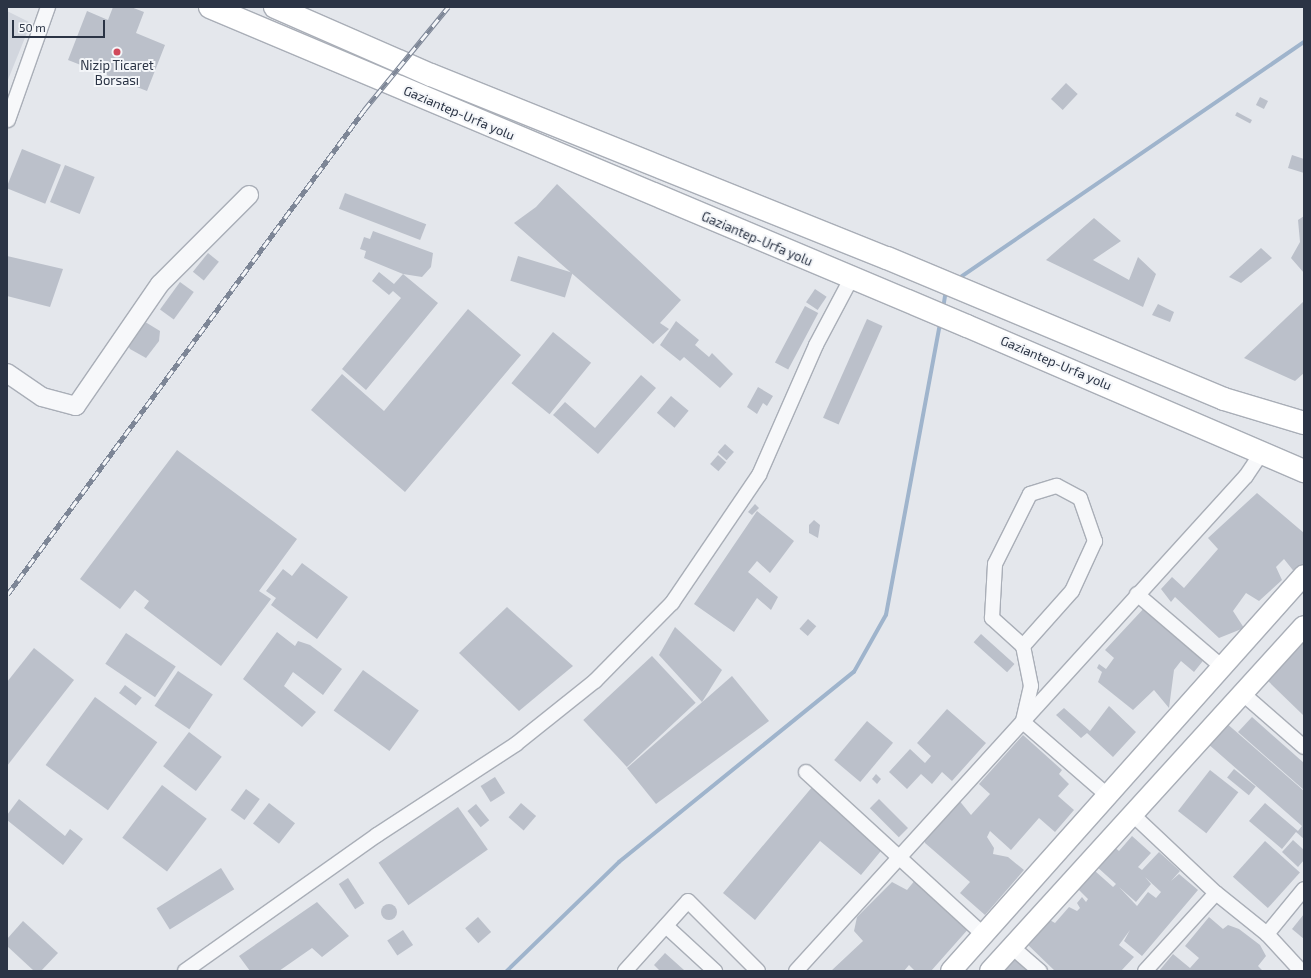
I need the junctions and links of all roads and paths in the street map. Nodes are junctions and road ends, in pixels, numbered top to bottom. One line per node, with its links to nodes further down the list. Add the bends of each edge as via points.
1 (48, 7): 4 (street)
2 (210, 7): 6 (highway, Gaziantep-Urfa yolu)
3 (275, 7): 8 (highway, Gaziantep-Urfa yolu, via 431,75 917,271 1224,399)
4 (8, 120)
5 (249, 195): 7 (street, via 160,284 76,406 42,397)
6 (851, 279): 9 (highway, Gaziantep-Urfa yolu); 30 (street, via 816,345 759,475 672,603 595,681 516,744 377,835)
7 (7, 373)
8 (1304, 423)
9 (1270, 455): 10 (highway, Gaziantep-Urfa yolu); 11 (main road); 13 (street, via 1246,476)
10 (1304, 471)
11 (1304, 478)
12 (1304, 576): 16 (main road)
13 (1137, 594): 16 (street); 18 (street)
14 (1304, 626): 17 (main road)
15 (1023, 646): 15 (street, via 992,618 995,564 1030,494 1057,486 1080,498 1095,541 1072,591); 18 (street, via 1031,686)
16 (1221, 666): 21 (main road)
17 (1242, 693): 19 (street); 22 (main road)
18 (1023, 722): 21 (street); 23 (street)
19 (1304, 747)
20 (806, 772): 23 (street)
21 (1107, 795): 28 (main road)
22 (1131, 813): 25 (street); 29 (main road)
23 (900, 857): 28 (street); 34 (street)
24 (1304, 888): 27 (street)
25 (1216, 893): 27 (street); 38 (street)
26 (666, 926): 31 (street); 32 (street); 33 (street, via 688,901)
27 (1267, 934): 39 (street)
28 (984, 935): 35 (main road)
29 (1012, 946): 36 (main road); 37 (street)
30 (185, 971)
31 (625, 971)
32 (715, 971)
33 (758, 971)
34 (796, 971)
35 (951, 971)
36 (990, 971)
37 (1040, 971)
38 (1145, 971)
39 (1300, 971)

